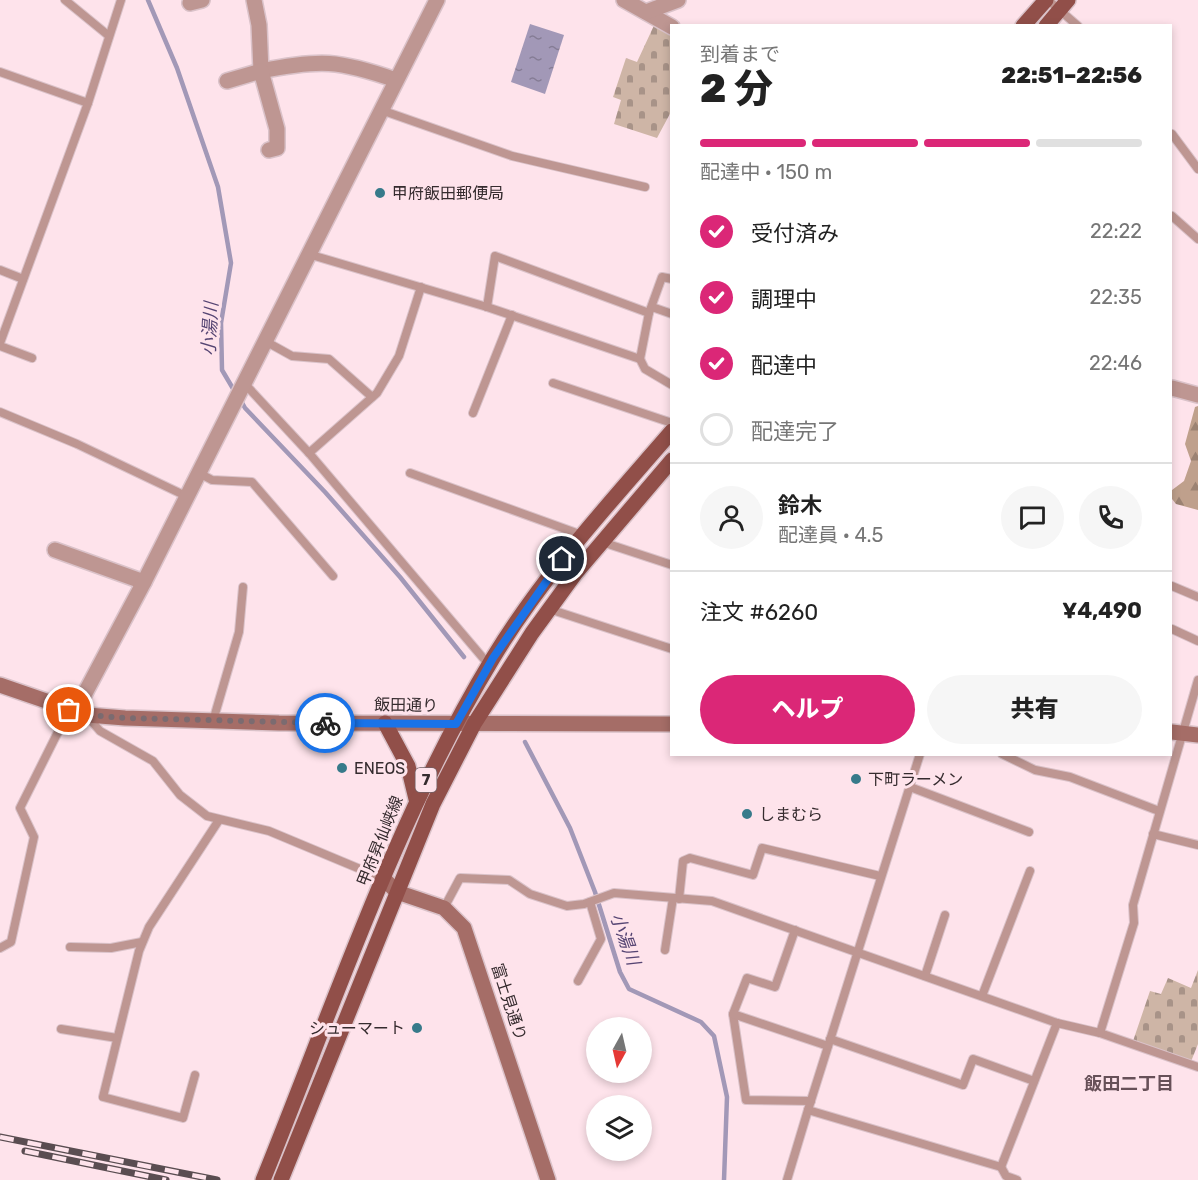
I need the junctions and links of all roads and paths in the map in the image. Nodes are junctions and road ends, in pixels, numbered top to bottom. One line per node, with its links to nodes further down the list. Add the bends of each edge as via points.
1 (65, 0): 13 (lane)
2 (121, 0): 13 (lane)
3 (254, 0): 14 (street)
4 (437, 0): 16 (street)
5 (624, 0): 8 (street)
6 (678, 0): 8 (street)
7 (1056, 2): 9 (main road); 10 (main road); 11 (lane)
8 (646, 12): 12 (street)
9 (1026, 24)
10 (1047, 24)
11 (1076, 24)
12 (670, 26)
13 (109, 36): 18 (lane)
14 (261, 71): 16 (street, via 328,62); 17 (street); 21 (street, via 277,129 277,148)
15 (0, 72): 18 (lane)
16 (396, 80): 19 (street)
17 (227, 81)
18 (88, 103): 28 (lane)
19 (381, 110): 23 (lane, via 512,156); 26 (street)
20 (1172, 134): 22 (lane)
21 (269, 150)
22 (1198, 169)
23 (645, 187)
24 (1172, 216): 25 (lane)
25 (1198, 239)
26 (308, 254): 30 (lane); 36 (street)
27 (0, 270): 28 (lane)
28 (23, 279): 35 (lane)
29 (670, 279): 32 (lane, via 662,277)
30 (421, 287): 31 (lane); 45 (lane, via 399,356)
31 (486, 307): 32 (lane, via 495,256); 34 (lane)
32 (651, 310): 33 (lane); 39 (lane)
33 (670, 314)
34 (512, 315): 39 (lane); 47 (lane)
35 (4, 321): 37 (lane)
36 (265, 341): 41 (street); 45 (lane, via 292,356 329,360)
37 (0, 344): 38 (lane)
38 (32, 358)
39 (640, 359): 42 (lane, via 645,369)
40 (553, 383): 48 (lane)
41 (243, 384): 50 (lane); 52 (street)
42 (670, 384)
43 (1172, 388): 44 (street)
44 (1198, 395)
45 (372, 397): 50 (lane)
46 (0, 412): 54 (lane)
47 (472, 413)
48 (670, 422)
49 (670, 433): 55 (main road, 甲府昇仙峡線 / 7)
50 (309, 453): 68 (lane)
51 (670, 462): 56 (main road, 7)
52 (198, 473): 54 (street); 59 (lane, via 212,480 252,482)
53 (410, 473): 55 (lane)
54 (186, 496): 60 (street)
55 (582, 535): 68 (main road, 甲府昇仙峡線 / 7)
56 (601, 541): 58 (lane); 64 (main road, 7)
57 (55, 550): 60 (street)
58 (670, 564)
59 (333, 576)
60 (144, 582): 71 (street)
61 (1172, 586): 63 (lane)
62 (243, 587): 72 (lane, via 238,632)
63 (1198, 597)
64 (549, 609): 67 (lane); 76 (main road, 7)
65 (1172, 629): 66 (lane)
66 (1198, 640)
67 (670, 648)
68 (489, 665): 75 (main road, 甲府昇仙峡線 / 7)
69 (1198, 680): 77 (lane)
70 (0, 685): 71 (main road, 飯田通り)
71 (77, 712): 72 (main road, 飯田通り); 86 (lane, via 100,731 153,761 180,795 207,816); 101 (lane, via 20,808 34,837 11,942)
72 (213, 721): 74 (main road, 飯田通り)
73 (670, 722): 76 (main road, 飯田通り)
74 (385, 723): 75 (main road, 飯田通り); 84 (main road, via 408,766)
75 (456, 724): 76 (main road, 飯田通り); 84 (main road, 甲府昇仙峡線 / 7)
76 (474, 724): 93 (main road, 7, via 434,804)
77 (1177, 732): 78 (main road); 79 (lane)
78 (1198, 735)
79 (1172, 755)
80 (919, 756): 83 (lane)
81 (1006, 756): 85 (lane, via 1035,770 1070,777)
82 (1172, 756): 85 (lane)
83 (910, 787): 87 (lane); 91 (lane)
84 (416, 799): 92 (main road, 甲府昇仙峡線 / 7)
85 (1160, 811): 88 (lane)
86 (219, 820): 92 (lane, via 269,831); 99 (lane)
87 (1029, 832)
88 (1153, 834): 89 (lane); 110 (lane, via 1134,905 1134,923)
89 (1198, 845)
90 (1030, 870): 106 (lane)
91 (880, 876): 94 (lane, via 762,848 753,875 690,858 683,861); 103 (lane)
92 (384, 879): 93 (main road, 富士見通り); 119 (main road, 甲府昇仙峡線 / 7)
93 (397, 892): 96 (main road, 富士見通り); 120 (main road, 7)
94 (676, 898): 95 (lane, via 614,893); 98 (lane, via 712,901); 102 (lane)
95 (590, 902): 96 (lane, via 567,906 552,903 509,880 482,877 460,878); 105 (lane, via 601,939)
96 (444, 908): 121 (main road, 富士見通り, via 458,919 471,942)
97 (945, 915): 104 (lane)
98 (795, 930): 103 (lane); 107 (lane, via 775,987 747,978)
99 (142, 942): 100 (lane, via 111,948); 111 (lane)
100 (70, 947)
101 (0, 948)
102 (665, 950)
103 (857, 952): 104 (lane); 112 (lane)
104 (925, 976): 106 (lane)
105 (578, 981)
106 (982, 996): 108 (lane)
107 (733, 1014): 112 (lane); 116 (lane, via 746,1100)
108 (1057, 1023): 110 (lane); 115 (lane)
109 (61, 1029): 111 (lane)
110 (1100, 1033): 113 (lane)
111 (117, 1038): 114 (lane, via 103,1097 183,1118)
112 (829, 1042): 115 (lane, via 963,1085 973,1059); 116 (lane)
113 (1198, 1066)
114 (195, 1075)
115 (1034, 1081): 118 (lane)
116 (811, 1101): 117 (lane)
117 (808, 1110): 118 (lane); 122 (lane)
118 (1001, 1167): 123 (lane, via 1006,1176)
119 (263, 1180)
120 (281, 1180)
121 (548, 1180)
122 (787, 1180)
123 (1017, 1180)

